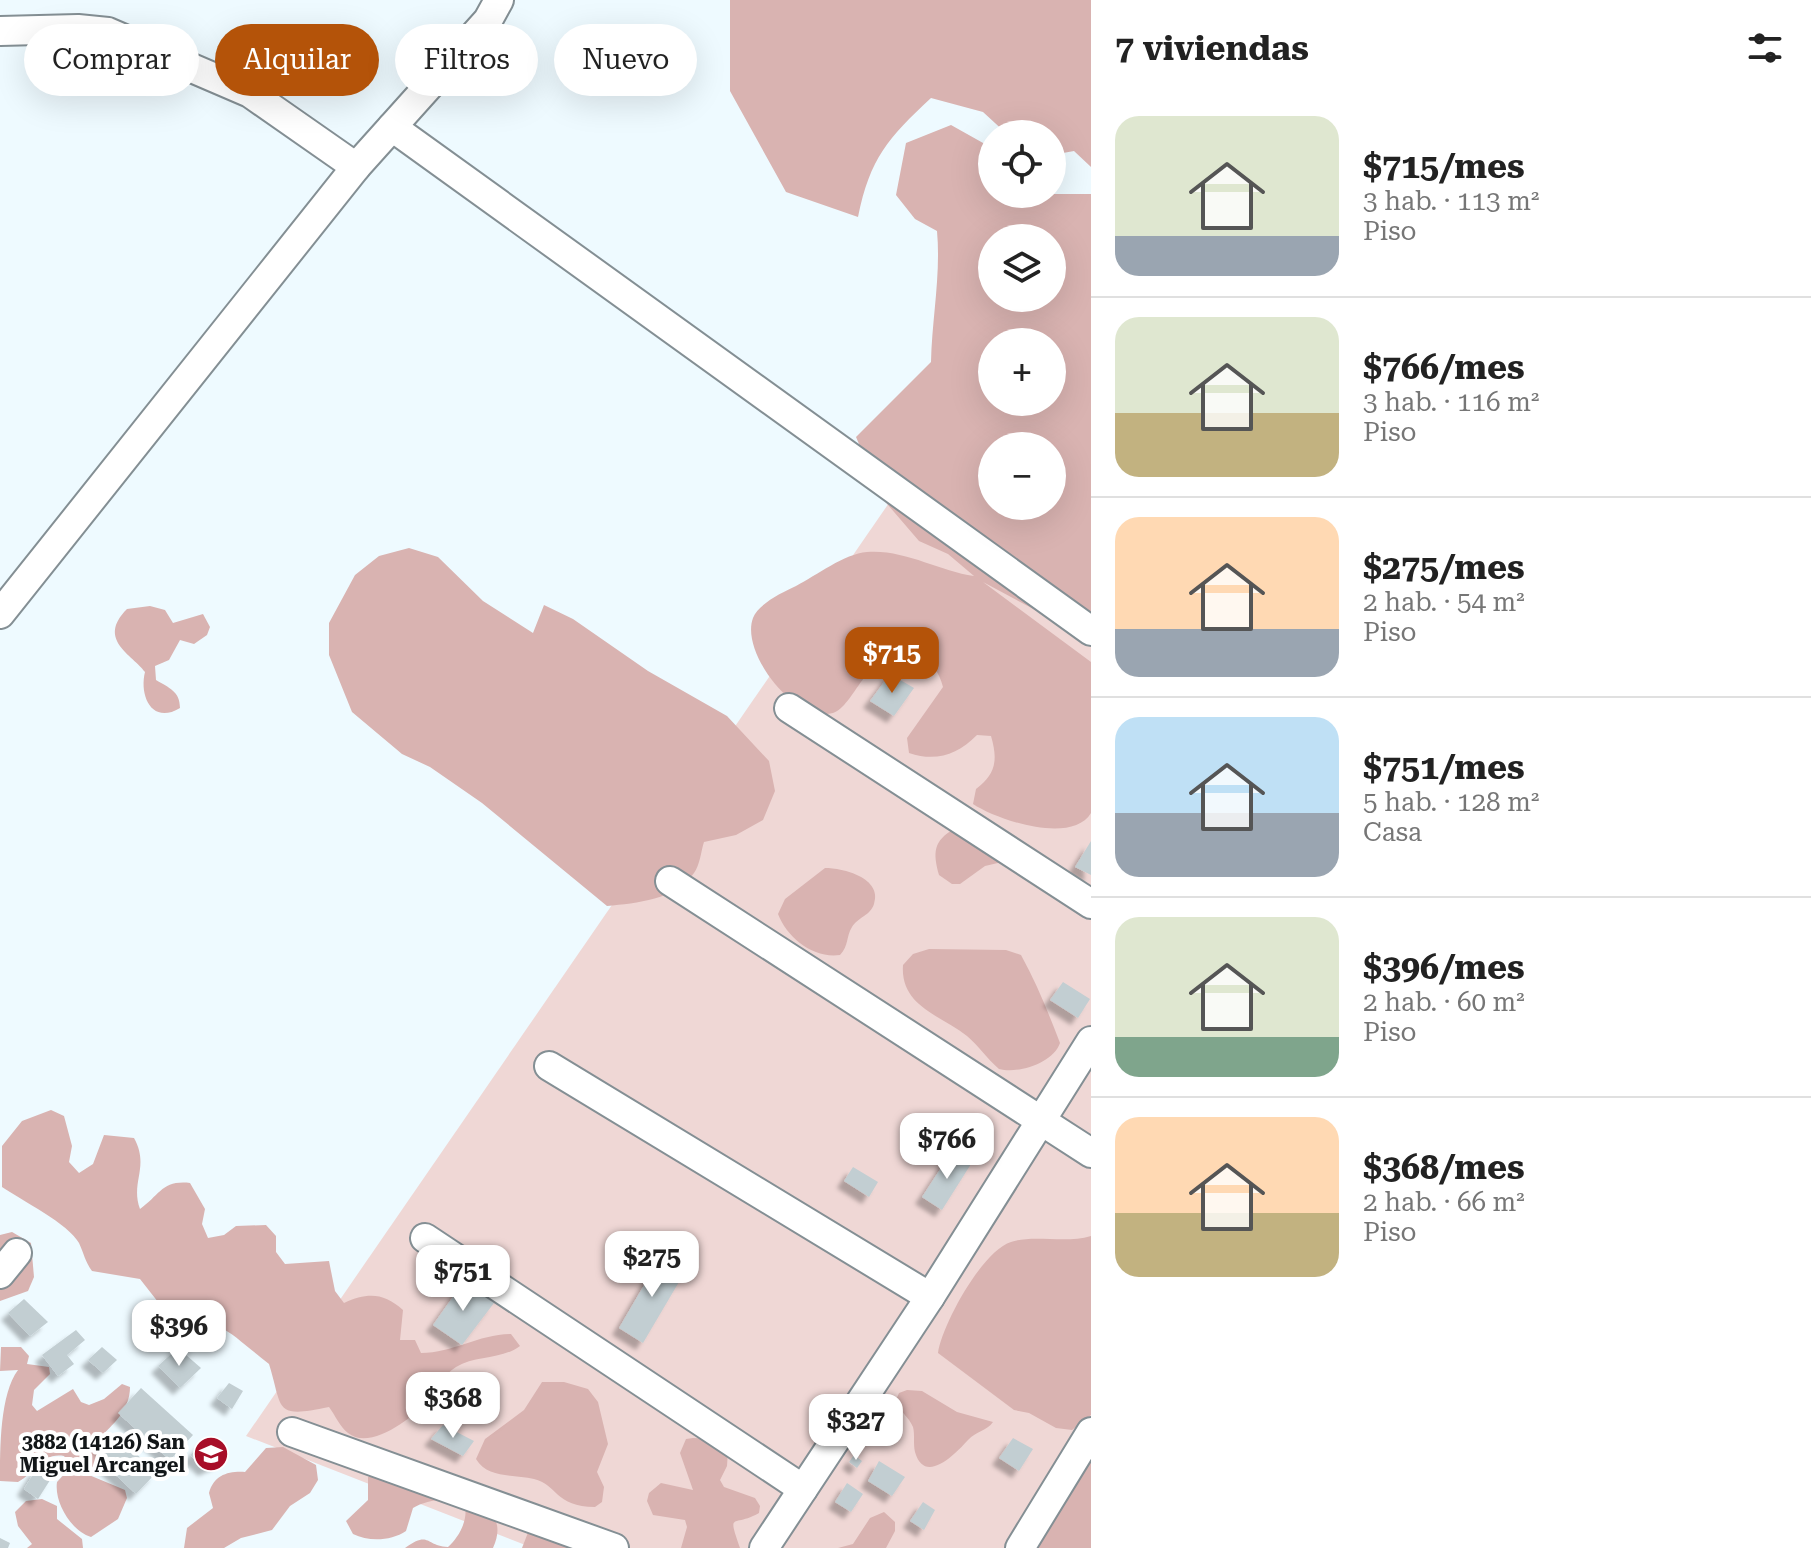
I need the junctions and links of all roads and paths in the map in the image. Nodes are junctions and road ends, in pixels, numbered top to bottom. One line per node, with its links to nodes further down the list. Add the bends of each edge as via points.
1 (499, 0): 3 (street, via 488,20)
2 (0, 31): 4 (street, via 108,32 250,93)
3 (392, 127): 4 (street); 6 (street)
4 (356, 167): 5 (street)
5 (0, 614)
6 (1091, 631)
7 (789, 708): 9 (street)
8 (670, 881): 12 (street)
9 (1091, 904)
10 (1091, 1041): 12 (street)
11 (549, 1066): 15 (street)
12 (1043, 1121): 13 (street); 15 (street)
13 (1091, 1153)
14 (425, 1238): 18 (street)
15 (930, 1297): 18 (street)
16 (292, 1432): 19 (street)
17 (1091, 1432): 21 (street)
18 (803, 1489): 20 (street)
19 (614, 1548)
20 (764, 1548)
21 (1020, 1548)

